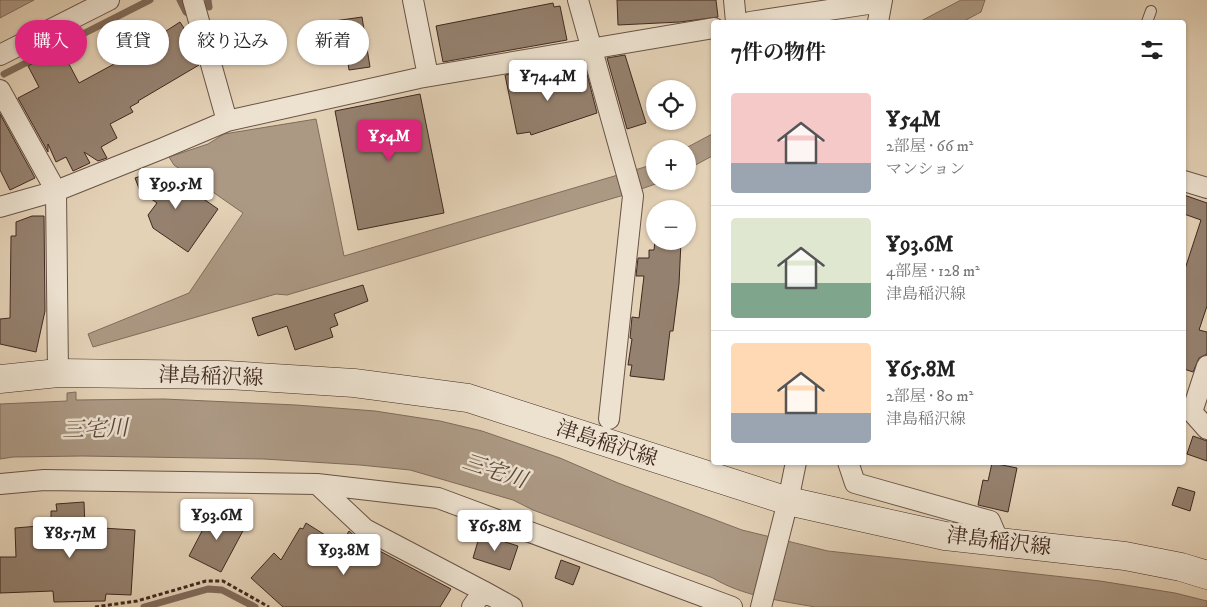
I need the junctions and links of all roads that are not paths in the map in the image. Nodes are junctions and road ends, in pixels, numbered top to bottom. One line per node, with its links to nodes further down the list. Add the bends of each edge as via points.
1 (109, 0): 14 (street)
2 (194, 0): 17 (street)
3 (413, 0): 15 (street)
4 (578, 0): 13 (street)
5 (734, 0): 8 (street)
6 (882, 1): 9 (street); 10 (street)
7 (1151, 11): 11 (lane)
8 (736, 20)
9 (763, 20)
10 (878, 20)
11 (1149, 20)
12 (711, 29): 13 (street)
13 (592, 49): 15 (street); 25 (street, via 633,196)
14 (0, 55)
15 (428, 76): 17 (street)
16 (0, 90): 20 (street)
17 (227, 121): 20 (street)
18 (1186, 182): 19 (street)
19 (1207, 188)
20 (56, 191): 21 (street); 23 (street)
21 (0, 207)
22 (1207, 366): 26 (street, via 1192,412)
23 (58, 373): 24 (main road, 津島稲沢線); 31 (main road, 津島稲沢線, via 227,375 354,383 468,398)
24 (0, 379)
25 (609, 419)
26 (1207, 429)
27 (795, 465): 31 (street)
28 (849, 465): 32 (street, via 855,483 990,521)
29 (0, 484): 30 (street, via 44,480)
30 (316, 484): 34 (street, via 365,529); 37 (street, via 438,498)
31 (785, 514): 32 (main road, 津島稲沢線); 35 (street)
32 (999, 542): 33 (main road, 津島稲沢線, via 1125,556)
33 (1207, 575)
34 (477, 599): 36 (street)
35 (762, 606)
36 (512, 607)
37 (732, 607)

